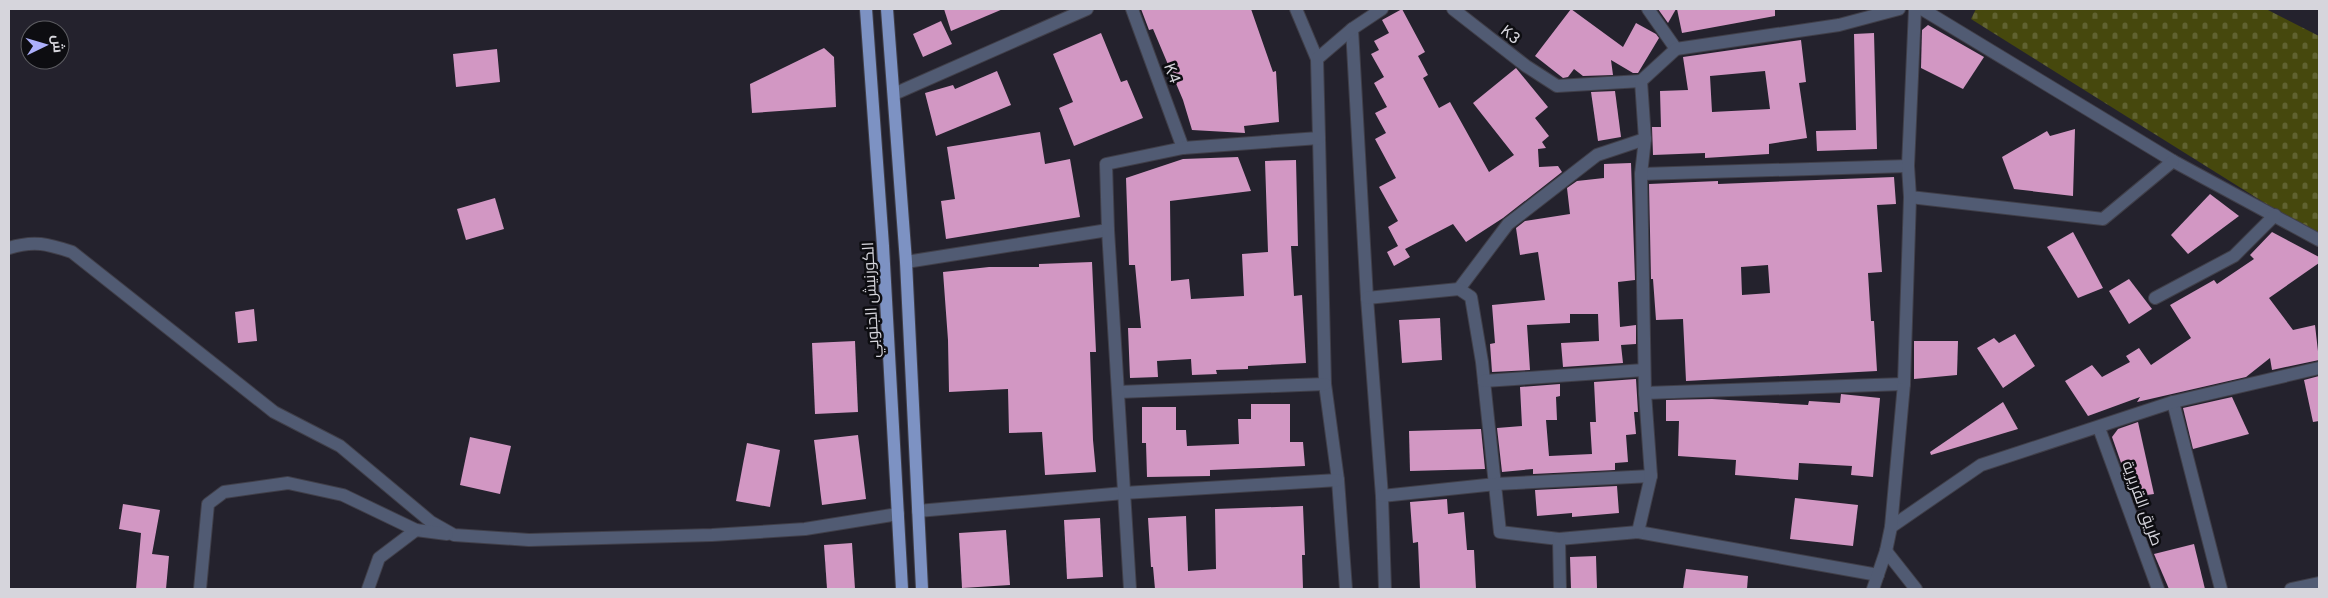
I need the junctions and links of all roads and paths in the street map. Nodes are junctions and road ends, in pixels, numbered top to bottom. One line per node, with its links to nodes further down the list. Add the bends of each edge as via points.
1 (866, 9): 47 (main road, الكورنيش الجنوبي)
2 (887, 9): 16 (main road)
3 (1088, 9): 16 (street)
4 (1132, 9): 19 (street, K4)
5 (1296, 9): 14 (street)
6 (1382, 9): 12 (street)
7 (1453, 9): 15 (street, K3, via 1557,86)
8 (1648, 9): 13 (street)
9 (1898, 9): 13 (street, via 1839,25)
10 (1915, 9): 21 (street)
11 (1922, 9): 20 (street)
12 (1352, 29): 14 (street); 30 (street)
13 (1676, 49): 15 (street)
14 (1317, 58): 17 (street)
15 (1641, 80): 18 (street)
16 (894, 94): 28 (main road)
17 (1319, 138): 19 (street); 35 (street)
18 (1645, 139): 22 (street); 29 (street, via 1597,155 1508,224)
19 (1183, 148): 25 (street, via 1106,164)
20 (2173, 161): 23 (street, via 2103,219); 24 (street)
21 (1908, 166): 22 (street); 23 (street)
22 (1642, 174): 33 (street)
23 (1910, 197): 36 (street)
24 (2275, 215): 26 (street); 31 (street, via 2234,256)
25 (1108, 230): 28 (street); 37 (street)
26 (2319, 240)
27 (9, 248): 51 (street, via 43,243 72,252 274,412 340,446 431,522)
28 (906, 262): 46 (main road)
29 (1459, 289): 30 (street); 34 (street, via 1471,297)
30 (1367, 298): 45 (street)
31 (2155, 298)
32 (2319, 368): 39 (street)
33 (1644, 370): 34 (street); 38 (street)
34 (1484, 381): 43 (street)
35 (1325, 384): 37 (street); 42 (street)
36 (1904, 384): 38 (street); 48 (street)
37 (1118, 392): 44 (street)
38 (1645, 393): 41 (street)
39 (2173, 402): 40 (street); 67 (street)
40 (2099, 428): 48 (street, via 1980,464); 66 (street, طريق القريرية)
41 (1651, 476): 43 (street); 50 (street)
42 (1338, 480): 44 (street); 61 (street)
43 (1496, 484): 45 (street); 52 (street, via 1500,532)
44 (1124, 494): 46 (street); 60 (street)
45 (1382, 496): 62 (street)
46 (918, 511): 59 (main road)
47 (898, 514): 51 (street, via 805,529 712,535 529,540); 58 (main road, الكورنيش الجنوبي)
48 (1891, 527): 53 (street)
49 (416, 530): 51 (street); 56 (street, via 343,495 288,483 224,492 208,504); 57 (street, via 379,558)
50 (1638, 532): 52 (street); 54 (street)
51 (454, 535)
52 (1559, 539): 63 (street)
53 (1886, 551): 54 (street); 65 (street)
54 (1878, 575): 64 (street)
55 (2319, 583): 68 (street)
56 (200, 589)
57 (368, 589)
58 (902, 589)
59 (922, 589)
60 (1130, 589)
61 (1346, 589)
62 (1385, 589)
63 (1560, 589)
64 (1873, 589)
65 (1916, 589)
66 (2156, 589)
67 (2221, 589)
68 (2291, 589)

